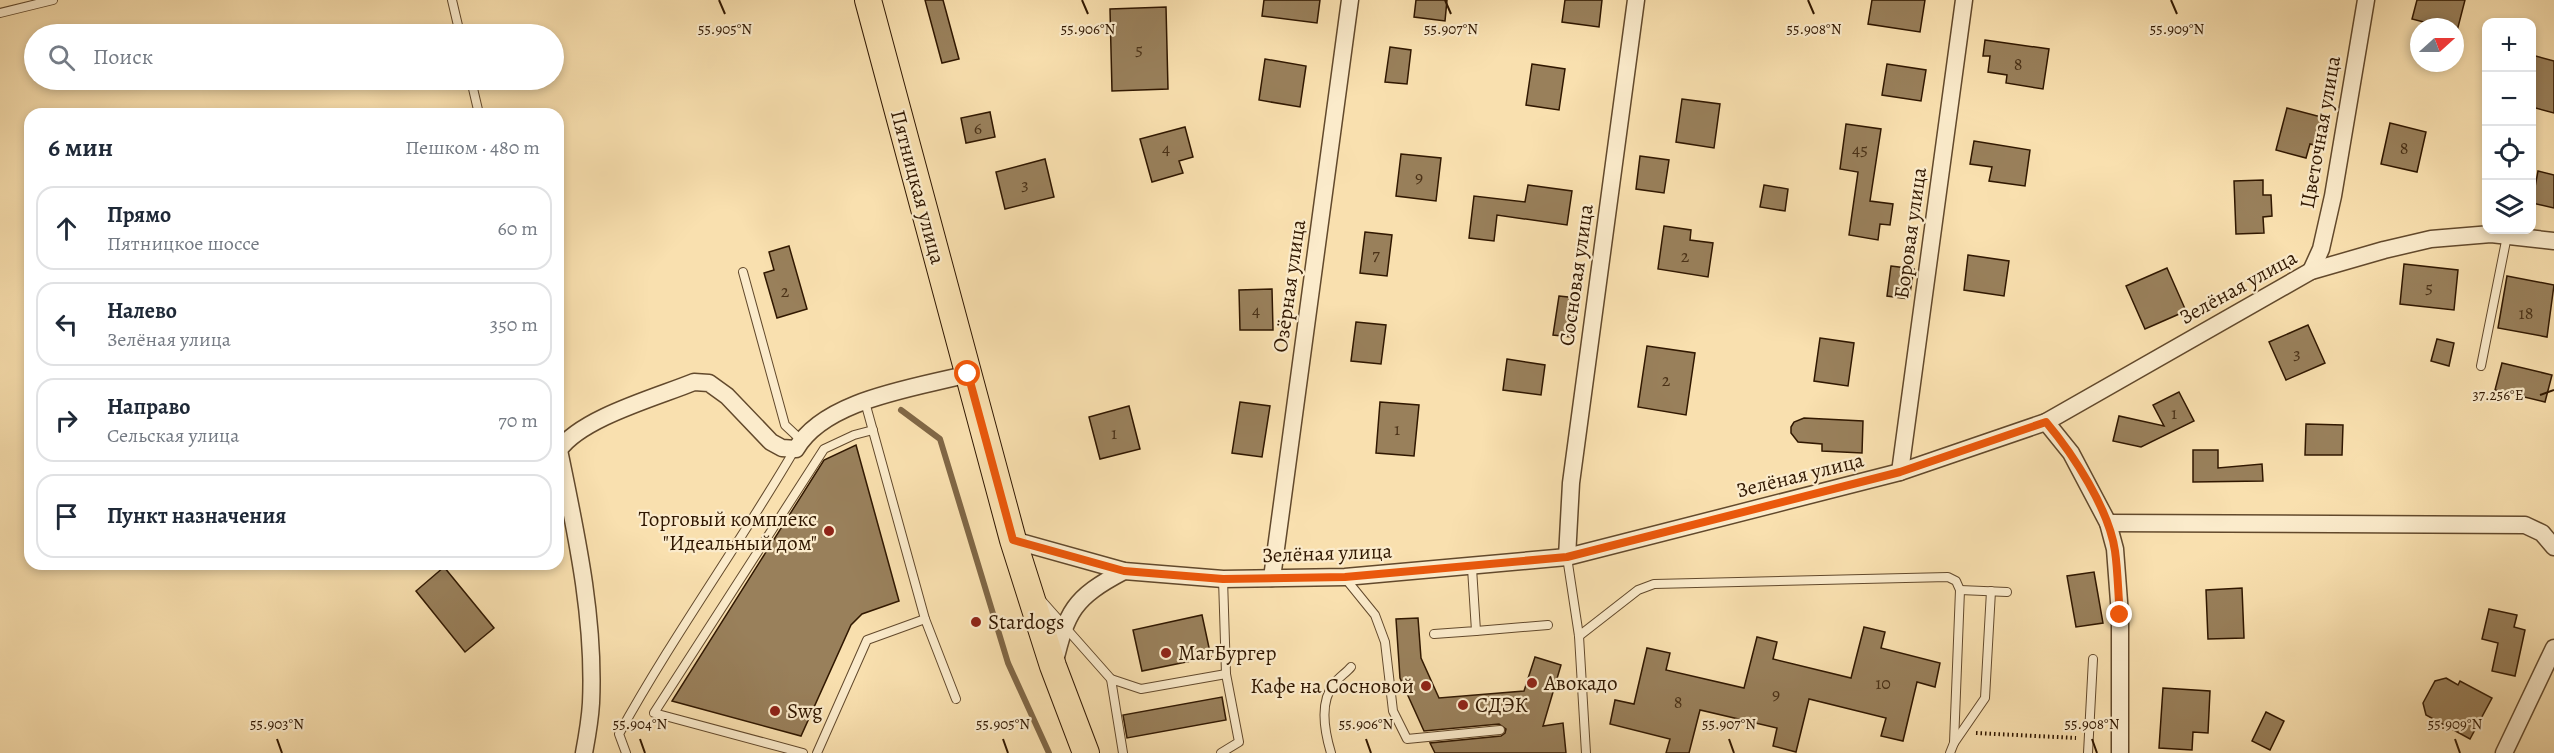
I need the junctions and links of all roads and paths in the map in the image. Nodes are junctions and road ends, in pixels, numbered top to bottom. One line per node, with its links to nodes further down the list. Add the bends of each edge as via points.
1 (53, 0): 8 (lane)
2 (452, 0): 9 (lane)
3 (868, 0): 17 (main road, Пятницкая улица)
4 (1350, 0): 32 (street, Озёрная улица)
5 (1636, 0): 28 (street, Сосновая улица, via 1570,483)
6 (1964, 0): 24 (street, Боровая улица)
7 (2366, 0): 14 (street, Цветочная улица, via 2332,196 2321,249)
8 (0, 13)
9 (458, 24)
10 (473, 90): 11 (lane)
11 (478, 108)
12 (2507, 236): 13 (street, Зелёная улица); 14 (street, Зелёная улица, via 2431,239); 16 (lane)
13 (2554, 241)
14 (2311, 271): 19 (street, Зелёная улица)
15 (742, 272): 22 (lane, via 785,425)
16 (2481, 366)
17 (968, 374): 18 (street); 26 (main road, Пятницкая улица)
18 (865, 402): 20 (lane); 22 (street, via 831,415)
19 (2046, 422): 24 (street, Зелёная улица); 25 (street, via 2071,453)
20 (873, 430): 38 (lane); 57 (lane, via 824,449 654,713)
21 (564, 442): 22 (street, via 587,424 694,382 709,383 727,396 771,442 782,448)
22 (798, 444): 56 (lane, via 619,735)
23 (564, 472): 55 (street, via 590,624 591,704)
24 (1900, 472): 28 (street, Зелёная улица)
25 (2108, 523): 27 (street, via 2525,525 2542,533); 66 (street, via 2115,549 2120,615)
26 (1013, 540): 30 (street, Зелёная улица); 34 (main road, Пятницкая улица)
27 (2554, 547)
28 (1567, 557): 29 (street, Зелёная улица); 43 (lane)
29 (1472, 568): 31 (street, Зелёная улица); 41 (lane)
30 (1124, 571): 33 (street, Зелёная улица); 40 (street, via 1095,586 1068,616)
31 (1345, 577): 32 (street, Зелёная улица); 51 (lane, via 1379,624 1385,642 1393,711 1407,739)
32 (1272, 578): 33 (street, Зелёная улица)
33 (1223, 579): 48 (lane)
34 (1025, 581): 40 (lane); 46 (main road, Пятницкая улица)
35 (1960, 590): 36 (lane); 43 (lane, via 1956,581 1948,577 1654,584 1638,590); 54 (lane)
36 (1990, 591): 37 (lane); 52 (lane, via 1985,698)
37 (2007, 592)
38 (925, 619): 50 (lane); 58 (lane, via 867,640)
39 (1548, 626): 41 (lane)
40 (1063, 628): 46 (street); 49 (lane)
41 (1476, 631): 42 (lane)
42 (1434, 634)
43 (1579, 636): 63 (lane)
44 (2554, 648): 67 (street)
45 (2093, 659): 53 (lane)
46 (1053, 666): 59 (main road, Пятницкая улица)
47 (1351, 668): 62 (lane, via 1332,685 1325,710)
48 (1226, 674): 49 (lane, via 1141,689); 61 (lane, via 1239,742)
49 (1111, 679): 60 (lane)
50 (956, 699)
51 (1500, 730)
52 (1962, 733): 53 (path); 54 (lane)
53 (2089, 739): 65 (lane)
54 (1954, 743): 64 (lane)
55 (584, 753)
56 (626, 753)
57 (803, 753)
58 (817, 753)
59 (1086, 753)
60 (1123, 753)
61 (1221, 753)
62 (1331, 753)
63 (1586, 753)
64 (1950, 753)
65 (2088, 753)
66 (2120, 753)
67 (2504, 753)

